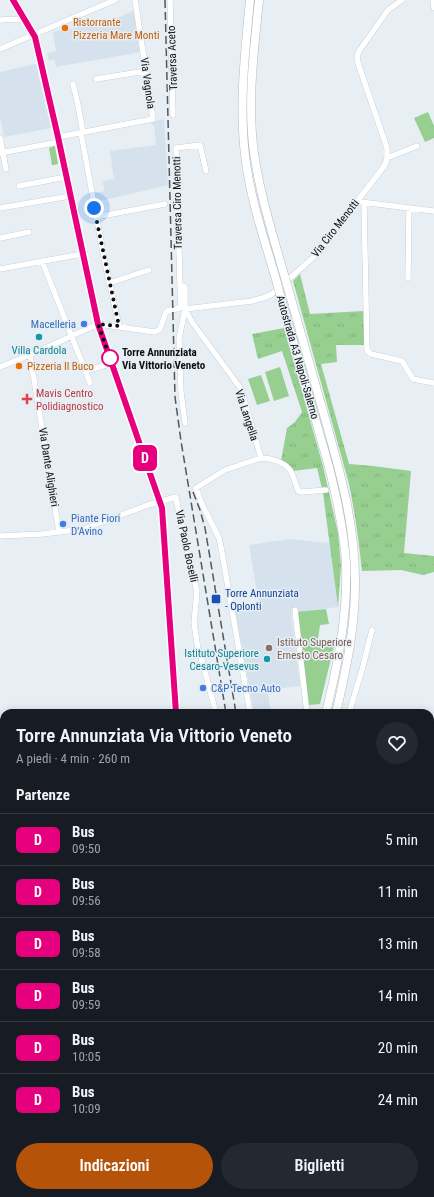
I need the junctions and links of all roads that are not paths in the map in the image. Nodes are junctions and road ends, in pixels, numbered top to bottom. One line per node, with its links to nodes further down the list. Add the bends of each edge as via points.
1 (13, 0): 10 (main road)
2 (115, 0): 12 (street)
3 (135, 0): 14 (street, Via Vagnola)
4 (170, 0): 17 (street, Traversa Aceto)
5 (250, 0): 63 (highway, Autostrada A3 Napoli-Salerno, bridge, via 242,88 245,156 254,200 329,468 344,543 346,602)
6 (259, 0): 70 (highway, Autostrada A3 Napoli-Salerno, bridge, via 252,114 261,191 338,466 353,545 354,622)
7 (402, 0): 23 (street, via 388,10 359,51 357,58 387,148)
8 (433, 0): 9 (street)
9 (434, 8)
10 (24, 18): 11 (street); 12 (main road)
11 (0, 20)
12 (34, 35): 13 (street); 20 (main road)
13 (0, 50)
14 (146, 71): 15 (street); 18 (street, Via Vagnola, via 153,119)
15 (96, 79)
16 (74, 84): 18 (street)
17 (173, 115)
18 (82, 133): 20 (street); 35 (street)
19 (0, 138): 22 (street)
20 (59, 139): 22 (street); 26 (main road)
21 (417, 146): 23 (street)
22 (1, 152): 24 (street)
23 (387, 158): 29 (street, Via Ciro Menotti)
24 (6, 169)
25 (206, 171): 44 (street, Traversa Ciro Menotti, via 200,145 176,148)
26 (66, 177): 27 (street); 28 (main road)
27 (19, 186)
28 (70, 196): 32 (street); 38 (main road)
29 (355, 202): 30 (street); 45 (street, Via Ciro Menotti, via 316,255 266,298)
30 (364, 203): 33 (street); 54 (street, via 367,350 371,354 402,361 413,379)
31 (165, 204): 35 (street)
32 (0, 208)
33 (409, 208): 34 (street); 42 (street)
34 (434, 211)
35 (96, 217): 43 (street)
36 (29, 232): 37 (street)
37 (0, 238)
38 (82, 254): 39 (street); 46 (main road)
39 (42, 261): 40 (street); 48 (street)
40 (0, 269)
41 (149, 270): 43 (street)
42 (408, 278)
43 (109, 283): 47 (street)
44 (180, 286): 45 (street, via 185,288); 47 (street, via 181,307 166,312 158,331)
45 (185, 310): 55 (street, via 180,339 181,392); 56 (street, Via Langella, via 241,389)
46 (99, 322): 47 (street); 48 (street); 58 (main road)
47 (117, 325)
48 (71, 336): 49 (street); 52 (street)
49 (30, 355): 51 (street); 59 (street, Via Dante Alighieri)
50 (106, 365): 52 (street)
51 (0, 367)
52 (85, 371): 53 (street)
53 (90, 383)
54 (434, 383)
55 (185, 423)
56 (261, 458): 57 (street, via 275,460 287,467 298,491); 66 (street, via 225,470 196,489 220,543)
57 (326, 490)
58 (160, 501): 59 (street, via 84,529); 64 (main road); 65 (street, Via Paolo Boselli, via 176,497 197,591 194,623 198,649)
59 (59, 532): 60 (street)
60 (0, 536)
61 (295, 610): 67 (street)
62 (372, 630): 71 (street)
63 (334, 682): 68 (highway); 69 (highway, Autostrada A3 Napoli-Salerno)
64 (176, 709)
65 (215, 709)
66 (249, 709)
67 (307, 709)
68 (324, 709)
69 (327, 709)
70 (337, 709)
71 (351, 709)

